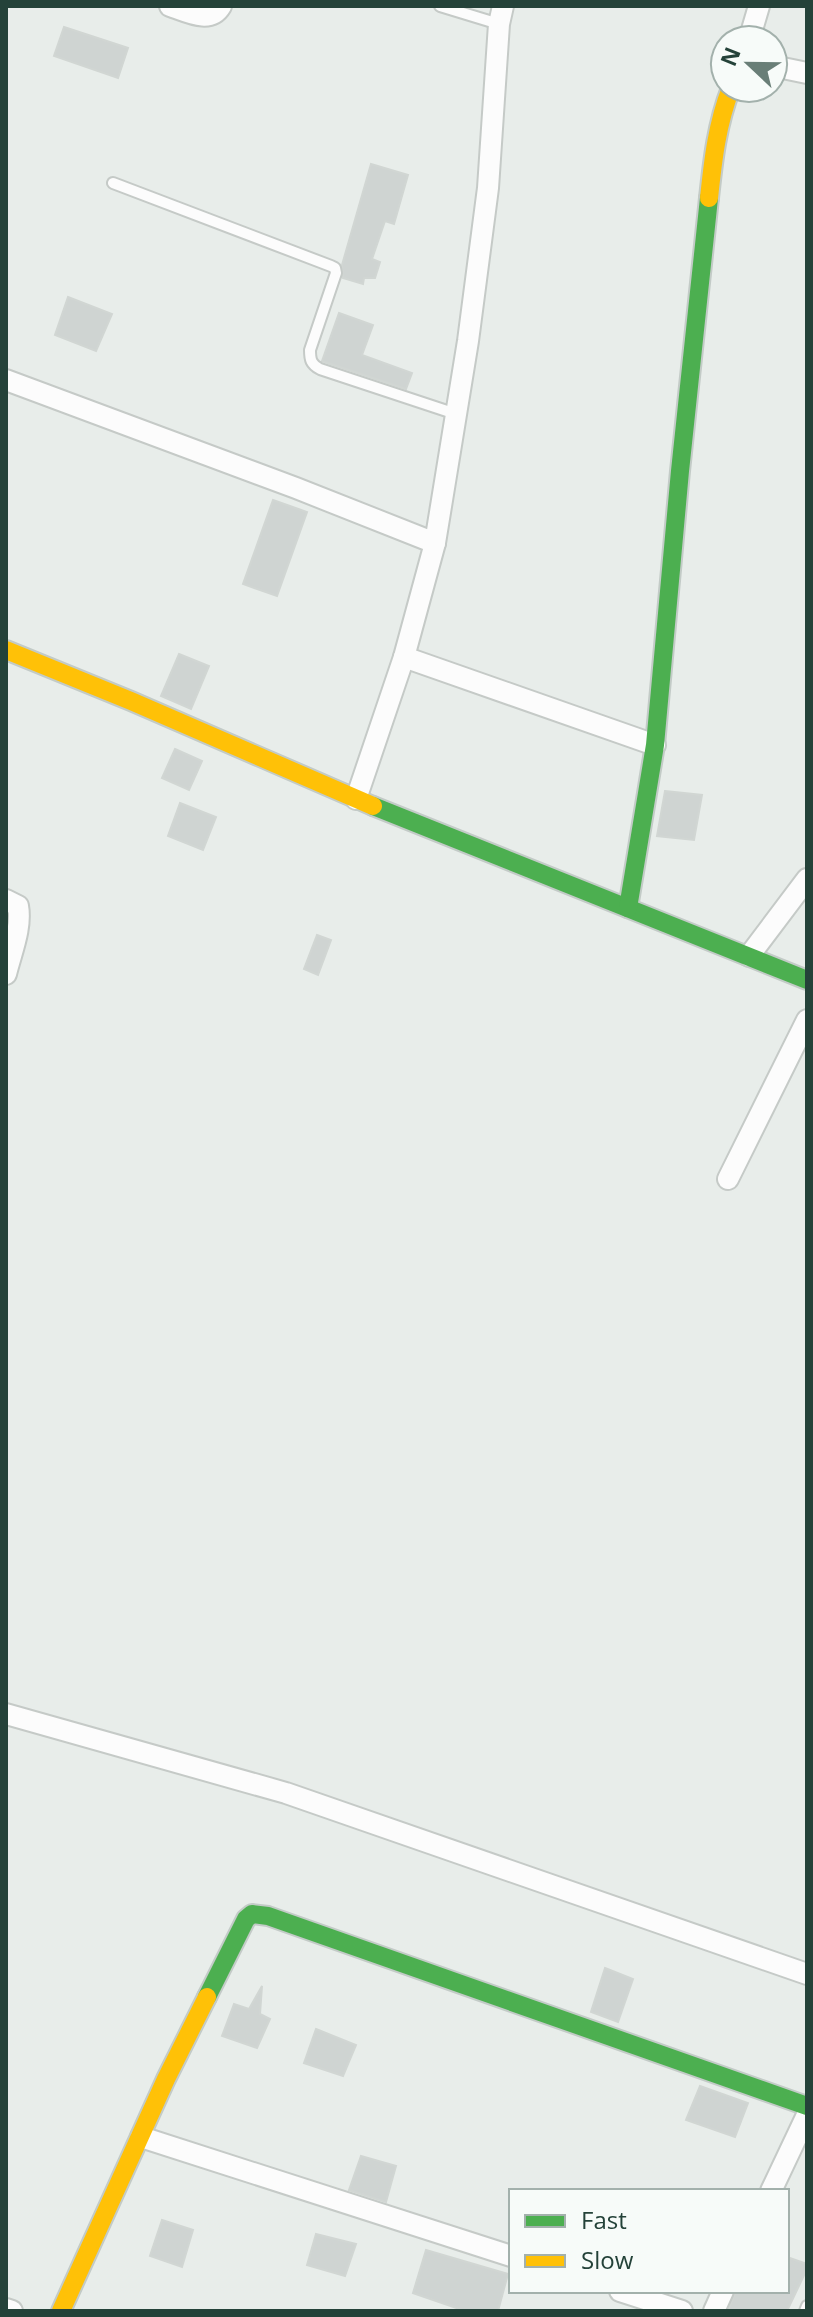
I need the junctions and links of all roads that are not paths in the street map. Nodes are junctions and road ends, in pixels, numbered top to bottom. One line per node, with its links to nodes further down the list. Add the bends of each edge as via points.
1 (170, 6): 2 (street, via 201,16 210,16)
2 (221, 6)
3 (440, 6): 4 (lane)
4 (501, 15): 8 (street, via 488,188)
5 (725, 104): 12 (street, via 713,156)
6 (113, 183): 8 (lane, via 335,268 310,350 313,365)
7 (6, 380): 9 (street)
8 (456, 414): 9 (street)
9 (435, 543): 11 (street)
10 (6, 650): 13 (street)
11 (404, 657): 12 (street); 13 (street)
12 (655, 745): 16 (street)
13 (356, 799): 16 (street)
14 (807, 879): 17 (street)
15 (6, 900): 18 (street, via 18,906 19,922)
16 (628, 908): 17 (street)
17 (749, 956): 19 (street)
18 (6, 974)
19 (807, 980)
20 (807, 1020): 21 (street)
21 (728, 1179)
22 (6, 1714): 23 (street, via 286,1793)
23 (807, 1974)
24 (807, 2106): 26 (street, via 252,1914 183,2043)
25 (807, 2115): 27 (street)
26 (141, 2137): 28 (street); 32 (street)
27 (772, 2189)
28 (509, 2255)
29 (626, 2293): 33 (street)
30 (6, 2309): 31 (street)
31 (12, 2311)
32 (61, 2311)
33 (682, 2311)

